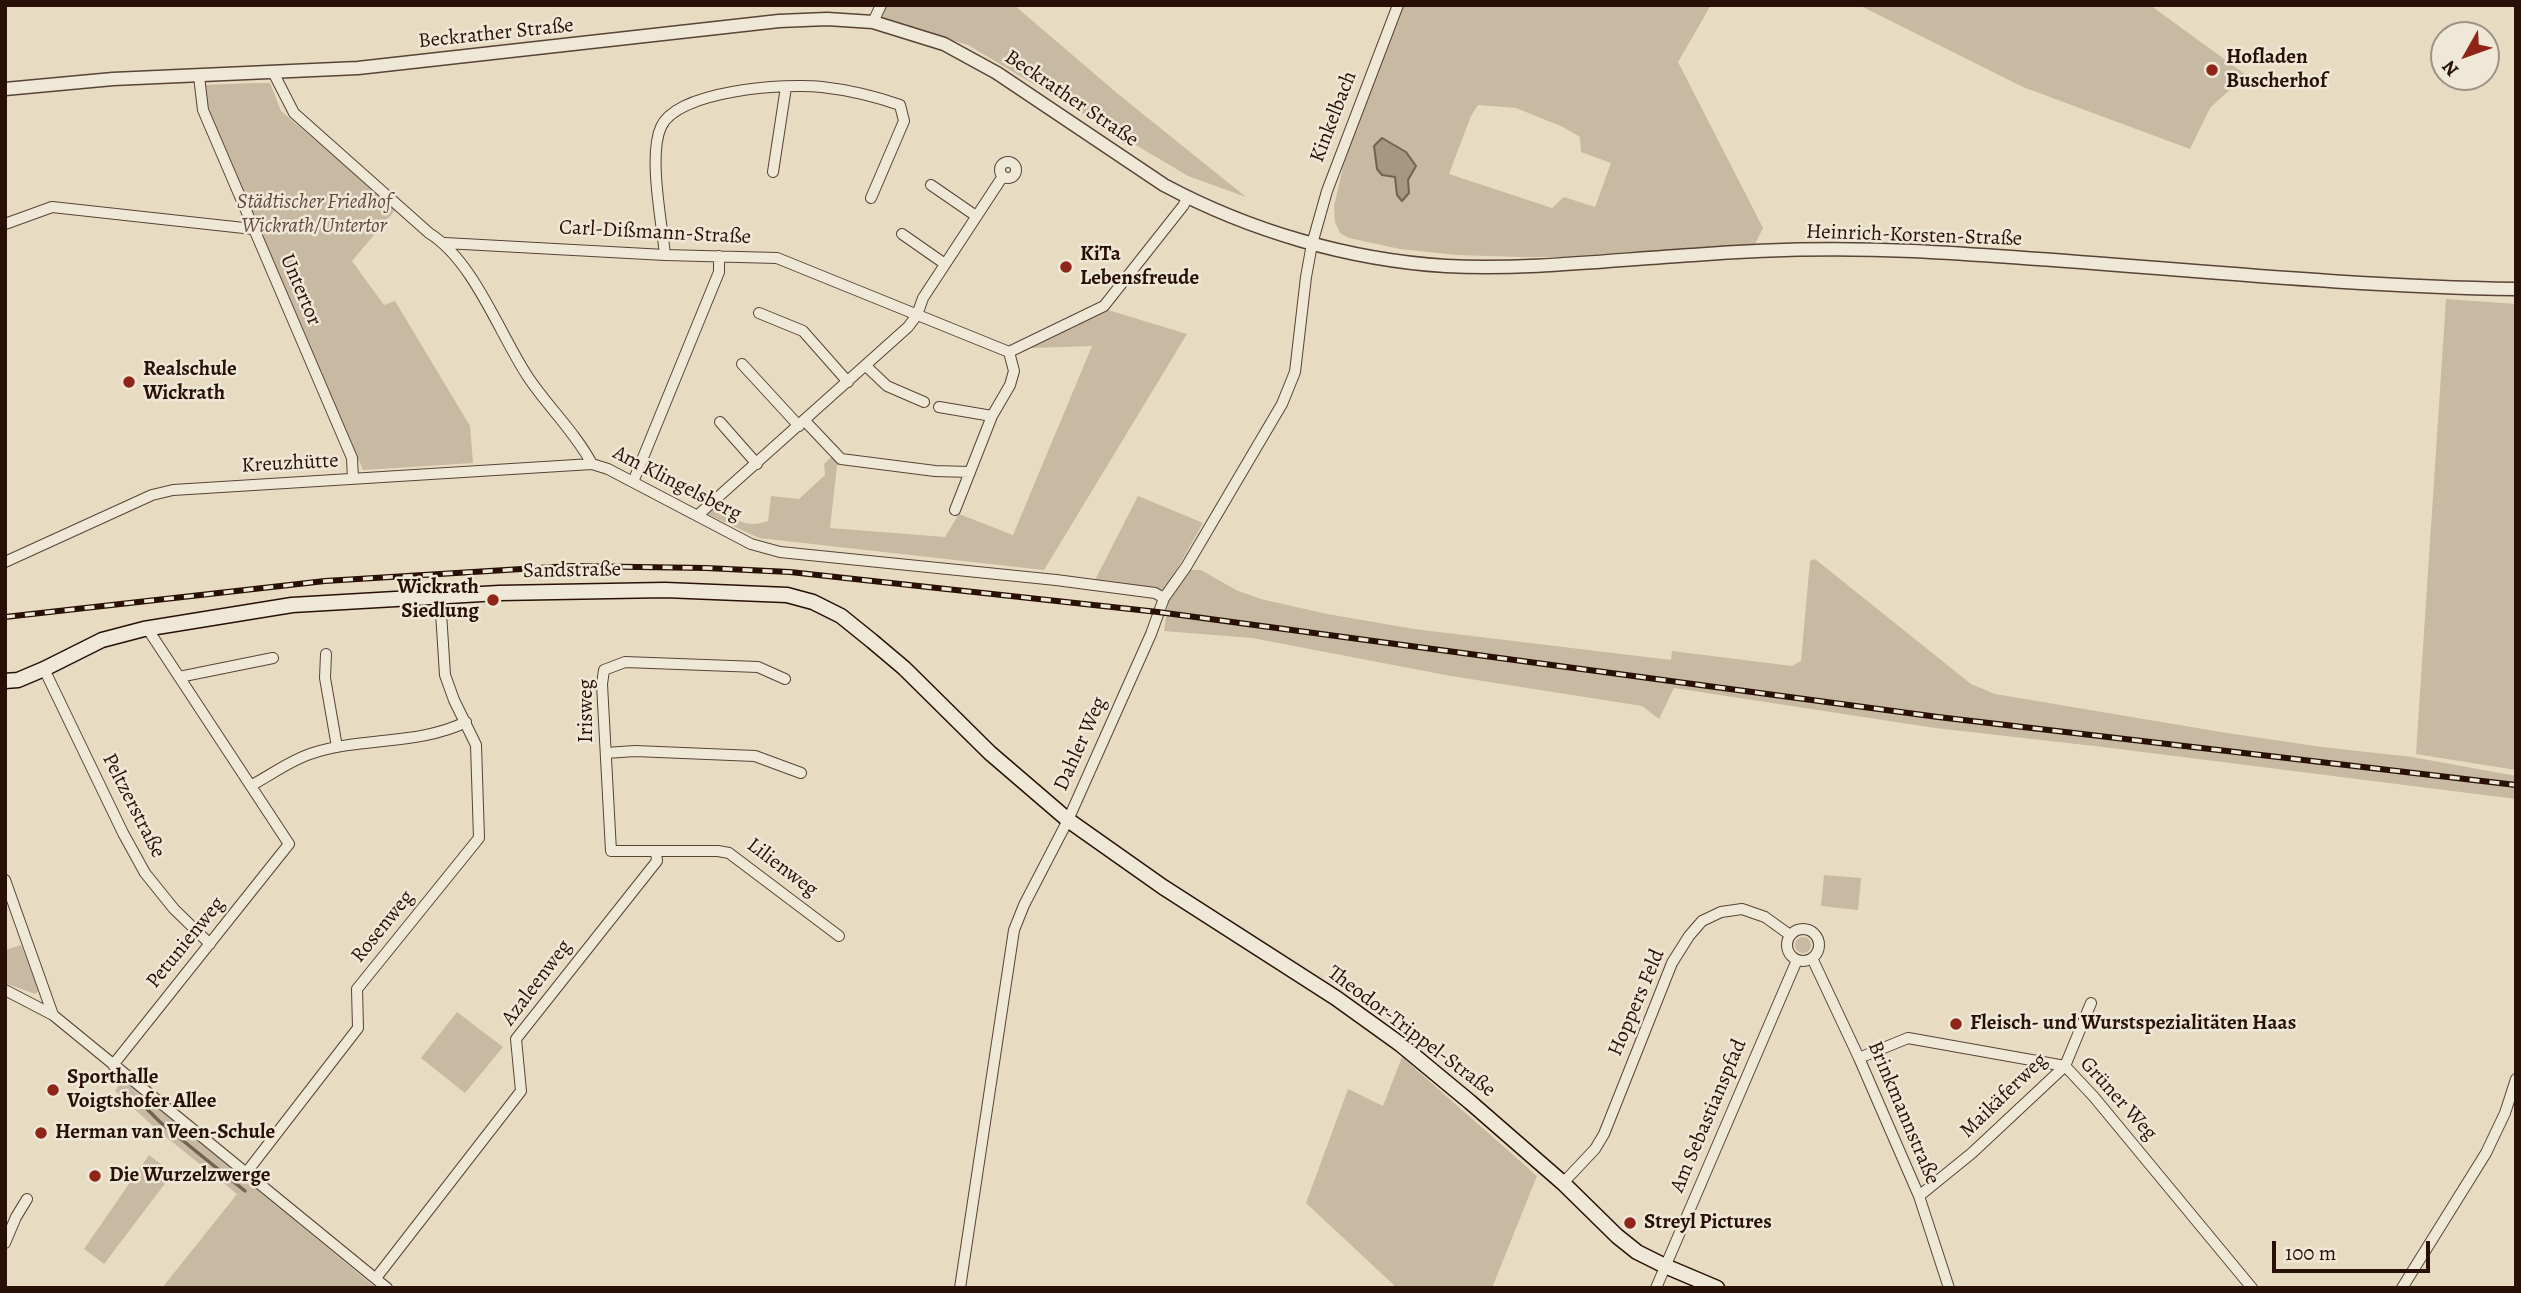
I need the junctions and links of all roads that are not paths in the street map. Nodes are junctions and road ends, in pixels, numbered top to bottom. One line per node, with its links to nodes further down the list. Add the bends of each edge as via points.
1 (881, 5): 3 (street)
2 (1398, 5): 18 (street, Kinkelbach, via 1332,176)
3 (873, 22): 4 (street, Beckrather Straße, via 779,21); 11 (street, Beckrather Straße, via 969,56)
4 (274, 74): 5 (street, Beckrather Straße); 17 (street, Am Klingelsberg, via 294,113)
5 (199, 76): 7 (street, Beckrather Straße); 15 (street, Untertor, via 203,110)
6 (786, 87): 8 (street); 12 (street, via 819,86 900,105 904,121); 19 (street, via 704,98 680,106 661,125 655,147)
7 (5, 89)
8 (773, 172)
9 (1003, 176): 13 (street)
10 (931, 185): 13 (street)
11 (1188, 197): 18 (street, Beckrather Straße); 25 (street, via 1104,306)
12 (871, 198)
13 (976, 216): 21 (street)
14 (5, 224): 15 (street, via 52,207)
15 (253, 229): 37 (street, Untertor, via 352,458)
16 (902, 234): 21 (street)
17 (445, 243): 19 (street, Carl-Dißmann-Straße); 34 (street, Am Klingelsberg, via 464,267 538,393)
18 (1312, 244): 22 (street, Heinrich-Korsten-Straße, via 1401,262 1480,267 1757,251 1871,250 2421,288); 43 (street, Dahler Weg, via 1295,372 1282,404)
19 (665, 255): 20 (street, Carl-Dißmann-Straße)
20 (719, 256): 24 (street, Carl-Dißmann-Straße, via 777,258); 38 (street, via 719,272)
21 (945, 264): 24 (street)
22 (2516, 289)
23 (759, 313): 28 (street, via 803,331)
24 (917, 315): 25 (street, Carl-Dißmann-Straße); 27 (street)
25 (1009, 352): 31 (street, via 1014,371)
26 (742, 364): 33 (street)
27 (866, 366): 28 (street); 29 (street, via 887,386)
28 (848, 382): 33 (street)
29 (924, 402)
30 (939, 407): 31 (street)
31 (992, 416): 36 (street)
32 (720, 422): 35 (street)
33 (802, 424): 35 (street); 36 (street, via 841,459)
34 (592, 464): 37 (street, Kreuzhütte); 38 (street, Am Klingelsberg)
35 (757, 464): 40 (street)
36 (970, 472): 39 (street)
37 (353, 479): 41 (street, Kreuzhütte, via 152,495)
38 (633, 482): 40 (street, Am Klingelsberg)
39 (955, 510)
40 (698, 515): 43 (street, Am Klingelsberg, via 751,544 780,552 1056,580)
41 (5, 562)
42 (440, 597): 44 (main road, Sandstraße, via 292,606); 51 (street, via 445,675); 56 (main road, Sandstraße, via 665,590 788,595 813,601 841,616 904,668 990,753)
43 (1164, 598): 56 (street, Dahler Weg)
44 (147, 628): 47 (main road, Sandstraße, via 103,640); 48 (street)
45 (326, 654): 52 (street, via 325,678)
46 (273, 658): 48 (street)
47 (44, 669): 50 (main road, Sandstraße); 62 (street, Peltzerstraße, via 145,873)
48 (179, 677): 55 (street)
49 (785, 679): 53 (street, Irisweg, via 758,667 614,665 604,670 602,684)
50 (5, 681)
51 (466, 722): 52 (street); 72 (street, Rosenweg, via 476,745 479,838 358,989 358,1028)
52 (337, 747): 55 (street, via 311,753)
53 (606, 752): 54 (street, via 755,756); 57 (street, Irisweg)
54 (801, 773)
55 (251, 785): 62 (street, Petunienweg, via 289,844)
56 (1068, 820): 73 (main road, Theodor-Trippel-Straße, via 1400,1044); 80 (street, Dahler Weg, via 1014,930)
57 (611, 851): 58 (street, Lilienweg)
58 (656, 852): 61 (street, Lilienweg, via 729,853); 78 (street, Azaleenweg, via 657,861 516,1039 521,1091)
59 (5, 880): 67 (street)
60 (1790, 935): 63 (street, via 1802,929 1814,933 1819,943); 64 (street, via 1787,949); 73 (street, Hoppers Feld, via 1765,917 1742,909 1702,921 1672,963 1604,1134)
61 (839, 936)
62 (210, 944): 69 (street, Petunienweg)
63 (1812, 958): 64 (street); 68 (street, Brinkmannstraße)
64 (1797, 960): 77 (street, Am Sebastianspfad)
65 (5, 990): 67 (street)
66 (2091, 1003): 70 (street, Maikäferweg)
67 (53, 1015): 69 (street)
68 (1859, 1058): 70 (street, Grüner Weg, via 1908,1038); 74 (street, Brinkmannstraße)
69 (114, 1065): 72 (street)
70 (2064, 1066): 74 (street, Maikäferweg); 84 (street, Grüner Weg)
71 (2516, 1079): 85 (street, via 2486,1153)
72 (246, 1173): 78 (street)
73 (1563, 1184): 77 (main road, Theodor-Trippel-Straße, via 1617,1236)
74 (1919, 1196): 83 (street, Brinkmannstraße)
75 (27, 1199): 76 (street)
76 (5, 1243)
77 (1665, 1266): 81 (street, Am Sebastianspfad); 82 (main road, Theodor-Trippel-Straße)
78 (376, 1278): 79 (street)
79 (387, 1288)
80 (960, 1288)
81 (1656, 1288)
82 (1717, 1288)
83 (1949, 1288)
84 (2252, 1288)
85 (2402, 1288)

